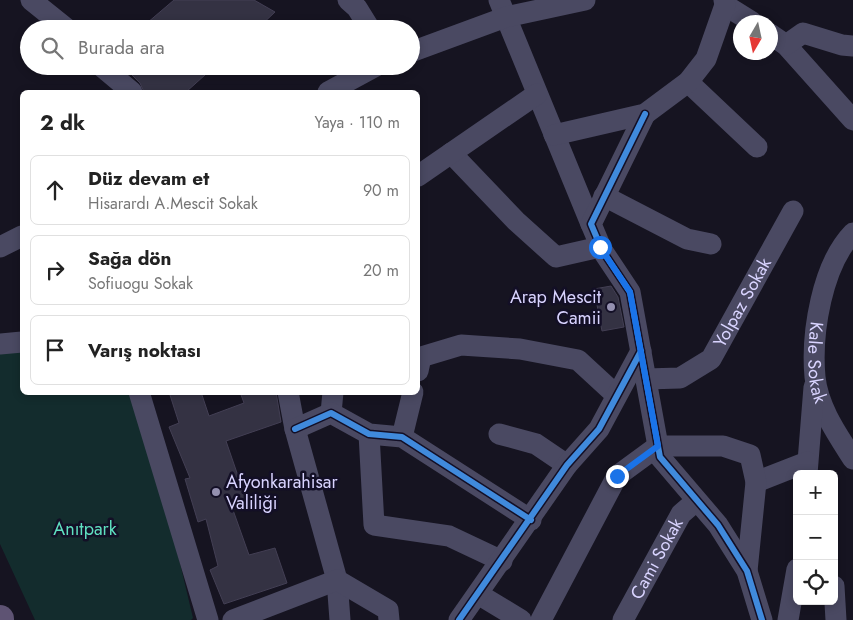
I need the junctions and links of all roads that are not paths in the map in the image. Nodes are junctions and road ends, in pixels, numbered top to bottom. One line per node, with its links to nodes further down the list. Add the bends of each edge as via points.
1 (31, 0): 7 (street)
2 (348, 0): 8 (street)
3 (585, 0): 5 (street)
4 (725, 3): 6 (street); 14 (street, via 706,59)
5 (502, 9): 11 (street); 17 (street)
6 (742, 15)
7 (56, 20)
8 (364, 20)
9 (778, 39): 10 (street, via 803,33 842,46); 19 (street)
10 (853, 46)
11 (420, 48)
12 (112, 75): 15 (street)
13 (359, 75): 16 (street)
14 (688, 82): 18 (street); 21 (street)
15 (130, 90)
16 (332, 90)
17 (538, 94): 20 (street); 22 (street)
18 (645, 114): 20 (street); 24 (street)
19 (853, 120)
20 (554, 135): 26 (street)
21 (757, 147)
22 (451, 153): 23 (street); 31 (street, via 516,221 556,256)
23 (420, 175)
24 (604, 196): 26 (street); 29 (street, via 687,239)
25 (793, 211): 37 (street, Yolpaz Sokak, via 711,359 680,378)
26 (591, 224): 31 (street)
27 (853, 233): 36 (street, Kale Sokak, via 844,243 825,282 817,318)
28 (20, 237): 30 (street)
29 (711, 244)
30 (0, 247)
31 (600, 247): 34 (street, via 630,292)
32 (20, 342): 33 (street)
33 (0, 344)
34 (641, 351): 37 (street); 41 (street)
35 (420, 362): 41 (street, via 421,357 461,345 520,349 578,360)
36 (815, 378): 48 (street, Kale Sokak, via 828,421); 50 (street)
37 (646, 379): 47 (street)
38 (141, 395): 60 (street)
39 (289, 395): 43 (street)
40 (411, 395): 46 (street)
41 (616, 395): 49 (street, via 599,429)
42 (332, 403): 43 (street); 44 (street)
43 (295, 429): 56 (street)
44 (369, 434): 46 (street); 54 (street, via 374,525 449,536)
45 (499, 434): 49 (street, via 536,444)
46 (402, 437): 53 (street)
47 (658, 446): 51 (street, via 723,446 750,455); 52 (street, via 660,457); 66 (street, via 617,476)
48 (853, 459)
49 (567, 465): 53 (street)
50 (807, 468): 51 (street)
51 (756, 482): 55 (street)
52 (696, 500): 55 (street, via 718,525); 67 (street, Cami Sokak, via 682,514)
53 (530, 520): 54 (street)
54 (502, 561): 58 (street)
55 (747, 571): 68 (street)
56 (338, 580): 61 (street); 62 (street); 63 (street, via 388,610)
57 (793, 592): 69 (street)
58 (478, 594): 64 (street); 65 (street)
59 (835, 605): 70 (street)
60 (208, 620)
61 (233, 620)
62 (340, 620)
63 (389, 620)
64 (459, 620)
65 (521, 620)
66 (541, 620)
67 (623, 620)
68 (762, 620)
69 (788, 620)
70 (836, 620)

